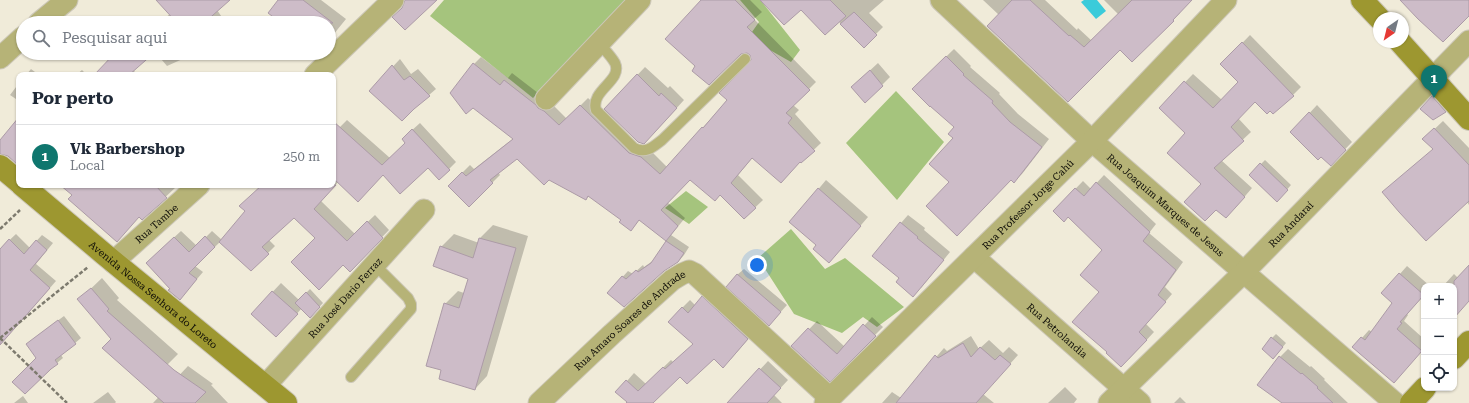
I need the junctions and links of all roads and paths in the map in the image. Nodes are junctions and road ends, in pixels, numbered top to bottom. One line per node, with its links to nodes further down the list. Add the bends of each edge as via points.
1 (67, 0): 8 (street)
2 (640, 0): 11 (street)
3 (941, 0): 21 (street, Rua Joaquim Marques de Jesus)
4 (1226, 0): 21 (street, Rua Professor Jorge Cahú)
5 (1362, 0): 7 (street)
6 (386, 2): 13 (street)
7 (1373, 12)
8 (48, 16)
9 (1469, 41): 18 (street, Rua Andaraí)
10 (16, 43): 14 (street)
11 (599, 43): 15 (lane, via 616,68 611,81 595,100 596,110 639,151 652,148 662,140); 19 (street)
12 (1406, 48): 18 (street)
13 (336, 53)
14 (0, 58)
15 (745, 59)
16 (330, 60): 17 (street)
17 (318, 72)
18 (1434, 79): 20 (street); 31 (street, Rua Andaraí)
19 (546, 99)
20 (1469, 119)
21 (1092, 141): 28 (street, Rua Professor Jorge Cahú); 31 (street, Rua Joaquim Marques de Jesus)
22 (0, 166): 23 (street, Avenida Nossa Senhora do Loreto)
23 (16, 180)
24 (26, 188): 27 (path); 29 (street, Avenida Nossa Senhora do Loreto)
25 (195, 188): 29 (street, Rua Tambe)
26 (424, 210): 30 (street, Rua José Dario Ferraz)
27 (0, 228)
28 (974, 257): 37 (street, Rua Petrolandia); 39 (street, Rua Professor Jorge Cahú)
29 (109, 258): 32 (path); 36 (street, Avenida Nossa Senhora do Loreto)
30 (375, 265): 35 (lane, via 408,298 411,309); 36 (street, Rua José Dario Ferraz)
31 (1244, 272): 37 (street, Rua Andaraí); 45 (street, Rua Joaquim Marques de Jesus)
32 (0, 338): 40 (path)
33 (1469, 342): 34 (street)
34 (1457, 355)
35 (352, 377)
36 (265, 386): 41 (street, Avenida Nossa Senhora do Loreto)
37 (1123, 388): 43 (street, Rua Andaraí); 44 (street, Rua Petrolandia)
38 (1422, 391): 46 (street)
39 (827, 401): 42 (street, Rua Amaro Soares de Andrade, via 689,271 672,280)
40 (67, 403)
41 (286, 403)
42 (539, 403)
43 (1109, 403)
44 (1140, 403)
45 (1395, 403)
46 (1411, 403)

